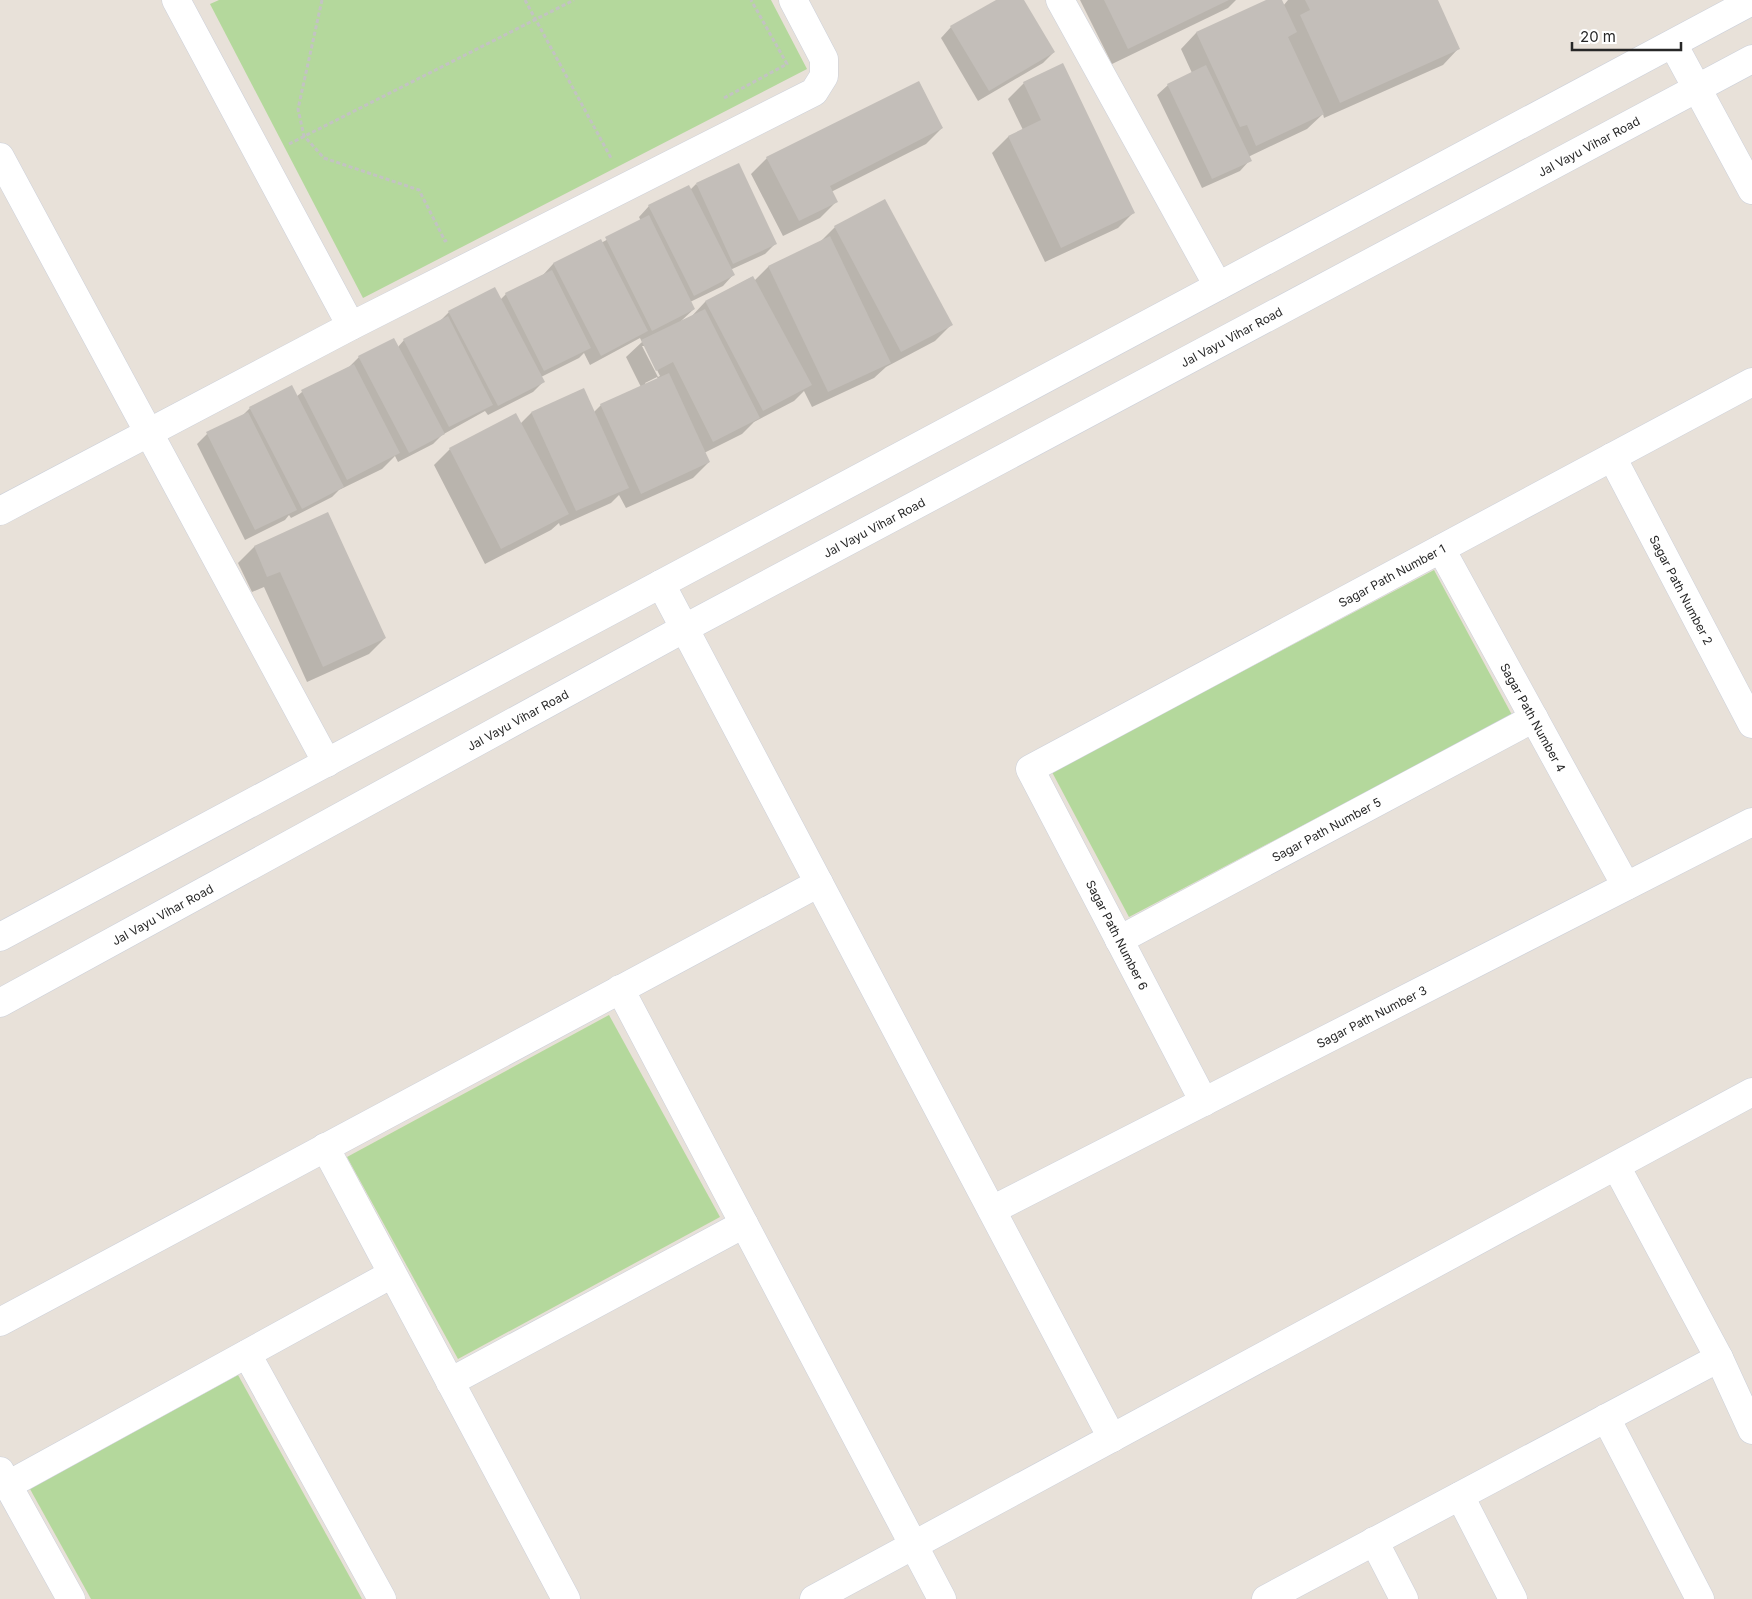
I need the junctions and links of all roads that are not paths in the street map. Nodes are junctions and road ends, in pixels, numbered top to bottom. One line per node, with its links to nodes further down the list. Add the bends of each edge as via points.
1 (176, 0): 11 (street)
2 (793, 0): 11 (street, via 824,58 824,76 814,92)
3 (1060, 0): 10 (street)
4 (1752, 2): 5 (street)
5 (1673, 44): 7 (street); 10 (street)
6 (1752, 58): 7 (street, Jal Vayu Vihar Road)
7 (1697, 88): 9 (street); 18 (street, Jal Vayu Vihar Road)
8 (0, 157): 13 (street)
9 (1752, 190)
10 (1218, 286): 17 (street)
11 (351, 326): 13 (street)
12 (1752, 382): 14 (street, Sagar Path Number 1)
13 (149, 432): 15 (street); 21 (street)
14 (1612, 457): 16 (street, Sagar Path Number 1); 20 (street, Sagar Path Number 2)
15 (0, 511)
16 (1440, 549): 19 (street, Sagar Path Number 4); 22 (street, Sagar Path Number 1)
17 (661, 584): 18 (street); 21 (street)
18 (684, 628): 24 (street); 29 (street, Jal Vayu Vihar Road)
19 (1534, 718): 25 (street, Sagar Path Number 4); 27 (street, Sagar Path Number 5)
20 (1752, 724)
21 (327, 763): 26 (street)
22 (1030, 769): 27 (street, Sagar Path Number 6)
23 (1752, 822): 25 (street, Sagar Path Number 3)
24 (819, 883): 28 (street); 34 (street)
25 (1626, 886): 31 (street, Sagar Path Number 3)
26 (0, 937)
27 (1120, 940): 31 (street, Sagar Path Number 6)
28 (620, 989): 32 (street); 35 (street)
29 (0, 1003)
30 (1752, 1092): 33 (street)
31 (1204, 1102): 34 (street, Sagar Path Number 3)
32 (326, 1148): 36 (street); 37 (street)
33 (1616, 1166): 39 (street); 43 (street)
34 (992, 1210): 43 (street)
35 (744, 1224): 40 (street); 47 (street)
36 (392, 1274): 38 (street); 40 (street)
37 (0, 1322)
38 (247, 1354): 44 (street); 50 (street)
39 (1719, 1358): 41 (street); 42 (street)
40 (450, 1382): 51 (street)
41 (1606, 1418): 45 (street); 56 (street)
42 (1752, 1430)
43 (1112, 1438): 47 (street)
44 (4, 1478): 49 (street)
45 (1460, 1496): 46 (street); 55 (street)
46 (1374, 1541): 48 (street); 54 (street)
47 (914, 1545): 52 (street); 53 (street)
48 (1269, 1598)
49 (71, 1599)
50 (382, 1599)
51 (566, 1599)
52 (814, 1599)
53 (942, 1599)
54 (1404, 1599)
55 (1513, 1599)
56 (1700, 1599)

